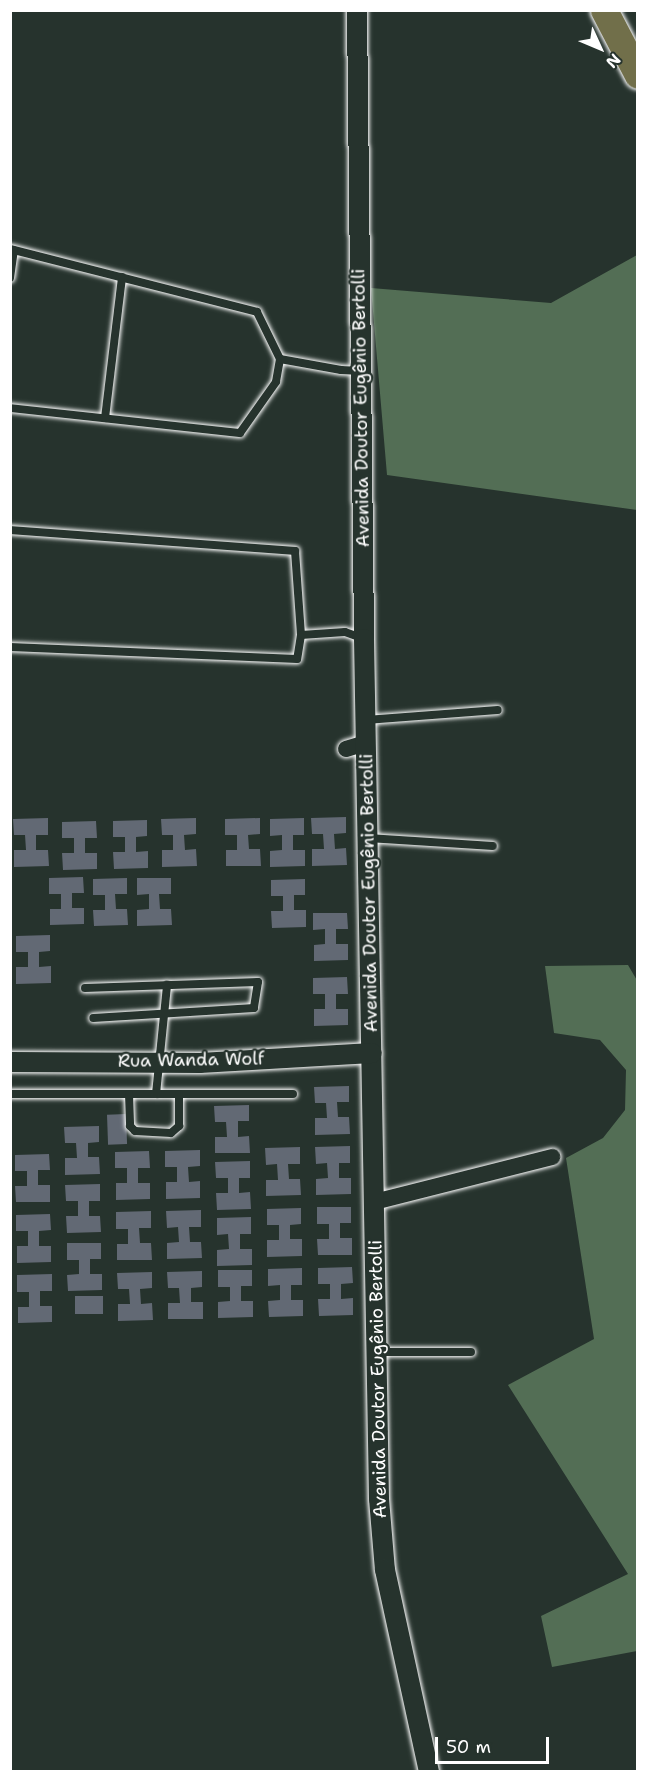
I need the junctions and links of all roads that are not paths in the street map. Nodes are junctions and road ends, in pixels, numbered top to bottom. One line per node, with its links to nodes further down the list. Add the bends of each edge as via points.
1 (357, 10): 8 (street, Avenida Doutor Eugênio Bertolli)
2 (604, 10): 3 (highway)
3 (638, 75)
4 (12, 250): 5 (lane); 6 (lane)
5 (122, 277): 7 (lane, via 257,312); 10 (lane)
6 (10, 278)
7 (280, 359): 8 (lane); 10 (lane, via 276,382 240,433)
8 (361, 371): 13 (street, Avenida Doutor Eugênio Bertolli)
9 (10, 408): 10 (lane)
10 (105, 418)
11 (10, 530): 12 (lane, via 296,551)
12 (301, 635): 13 (lane, via 345,632); 14 (lane, via 297,659)
13 (364, 639): 16 (street, Avenida Doutor Eugênio Bertolli)
14 (10, 647)
15 (498, 710): 16 (lane)
16 (366, 720): 17 (street, Avenida Doutor Eugênio Bertolli)
17 (366, 743): 18 (street); 19 (street, Avenida Doutor Eugênio Bertolli)
18 (346, 749)
19 (368, 838): 20 (lane); 25 (street, Avenida Doutor Eugênio Bertolli)
20 (493, 846)
21 (167, 985): 22 (lane); 23 (lane); 23 (lane, via 258,982 254,1008)
22 (85, 988)
23 (165, 1016): 24 (lane); 27 (lane)
24 (93, 1018)
25 (372, 1053): 27 (street, Rua Wanda Wolf); 34 (street, Avenida Doutor Eugênio Bertolli)
26 (10, 1062): 27 (street, Rua Wanda Wolf)
27 (159, 1063): 30 (lane)
28 (10, 1094): 29 (lane)
29 (129, 1094): 30 (lane); 31 (lane, via 130,1126 135,1131 171,1133 179,1126)
30 (156, 1094): 31 (lane)
31 (179, 1094): 32 (lane)
32 (293, 1094)
33 (552, 1157): 34 (street)
34 (374, 1202): 35 (street, Avenida Doutor Eugênio Bertolli)
35 (377, 1352): 36 (lane); 37 (street, Avenida Doutor Eugênio Bertolli, via 379,1499 385,1570)
36 (471, 1352)
37 (429, 1772)

